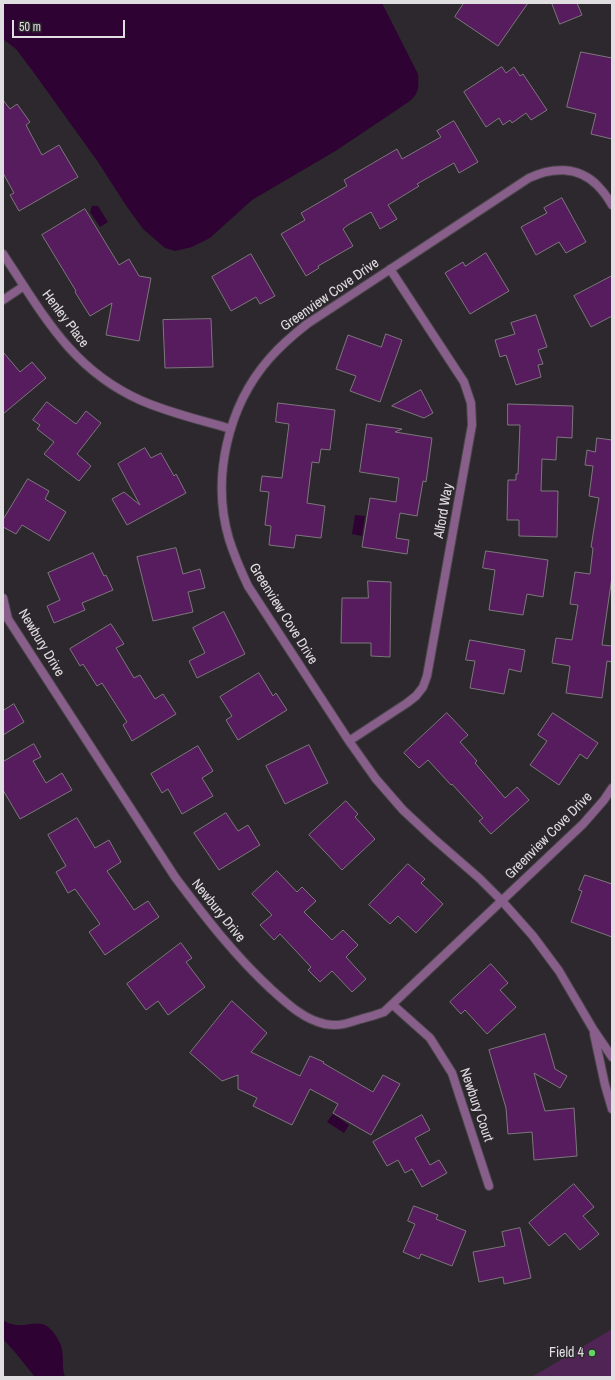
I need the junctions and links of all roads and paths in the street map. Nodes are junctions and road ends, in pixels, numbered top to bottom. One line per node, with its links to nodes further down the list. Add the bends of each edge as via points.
1 (612, 205): 3 (street, Greenview Cove Drive, via 597,185 580,174 549,170 529,178)
2 (3, 254): 4 (street, Henley Place)
3 (390, 269): 6 (street, Greenview Cove Drive, via 286,340 253,381 240,404); 8 (street, Alford Way, via 464,382 471,403 472,425 428,676 423,687 407,704)
4 (24, 286): 5 (street); 6 (street, Henley Place, via 56,334 94,373 140,400)
5 (3, 300)
6 (231, 429): 8 (street, Greenview Cove Drive, via 224,458 223,511 228,537 237,562 248,586)
7 (3, 598): 11 (street, Newbury Drive, via 8,619 175,877 204,917 237,955 292,1008 325,1024 348,1024 384,1012)
8 (349, 741): 10 (street, Greenview Cove Drive, via 376,779 403,810)
9 (612, 788): 10 (street, Greenview Cove Drive, via 583,824)
10 (502, 901): 11 (street, Newbury Drive); 12 (street, Greenview Cove Drive, via 559,971)
11 (393, 1005): 15 (street, Newbury Court, via 430,1038 452,1073)
12 (593, 1029): 13 (street, Greenview Cove Drive); 14 (street, Greenview Cove Drive)
13 (612, 1057)
14 (612, 1109)
15 (489, 1186)

